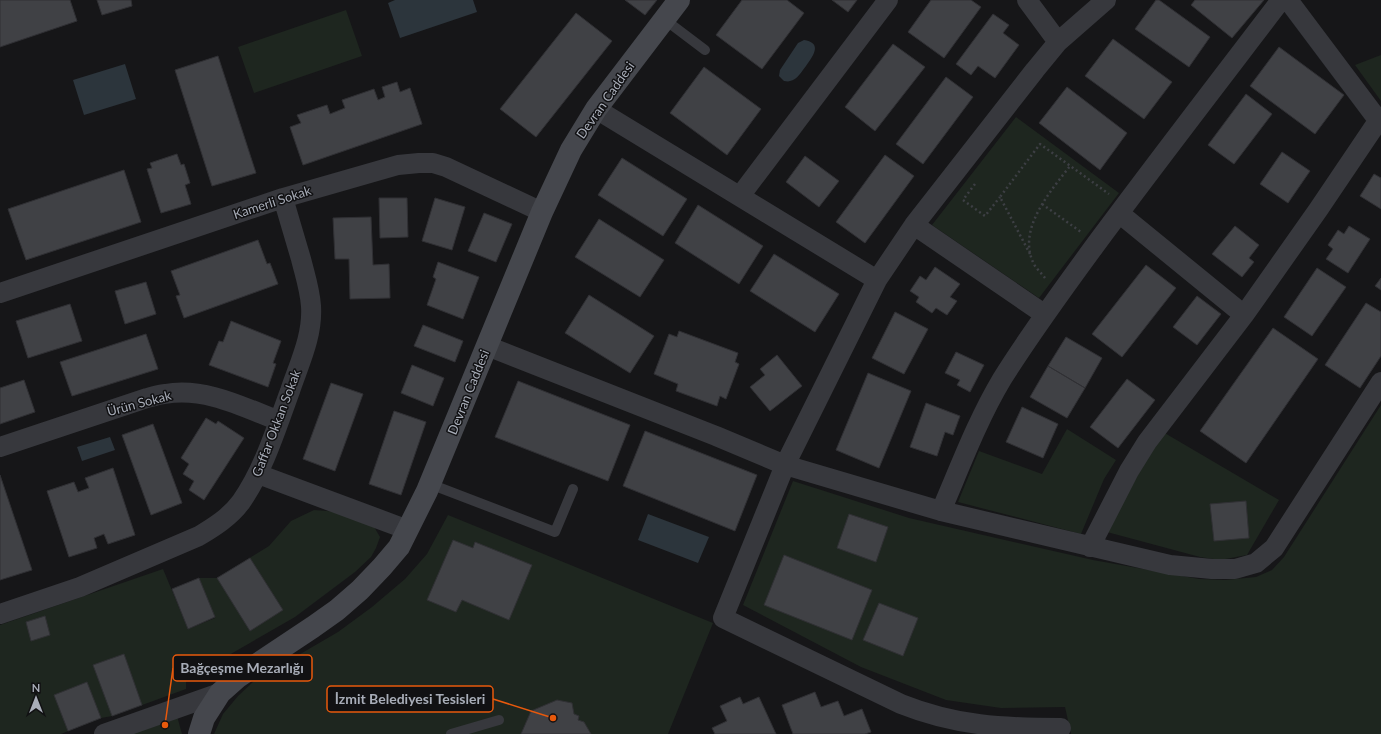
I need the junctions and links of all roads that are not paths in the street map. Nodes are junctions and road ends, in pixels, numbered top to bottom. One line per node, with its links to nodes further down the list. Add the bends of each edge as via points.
1 (679, 0): 7 (main road, Devran Caddesi)
2 (888, 0): 12 (street)
3 (1027, 0): 8 (street)
4 (1106, 0): 8 (street)
5 (1281, 0): 15 (street)
6 (1288, 0): 11 (street)
7 (664, 19): 9 (lane); 10 (main road, Devran Caddesi)
8 (1058, 42): 16 (street)
9 (705, 50)
10 (596, 108): 12 (street); 14 (main road, Devran Caddesi, via 571,150)
11 (1380, 123): 20 (street)
12 (740, 196): 17 (street)
13 (283, 198): 14 (street, Kamerli Sokak, via 398,165 433,163); 18 (street, Kamerli Sokak); 23 (street, Gaffar Okkan Sokak, via 308,284 311,306 306,346)
14 (542, 212): 21 (main road, Devran Caddesi)
15 (1118, 214): 19 (street); 20 (street)
16 (914, 225): 17 (street); 19 (street)
17 (877, 280): 25 (street)
18 (0, 292)
19 (1044, 314): 29 (street, via 984,412)
20 (1244, 314): 31 (street, via 1147,442)
21 (487, 346): 25 (street); 27 (main road, Devran Caddesi)
22 (1381, 382): 31 (street, via 1274,548 1256,562 1235,569 1170,565)
23 (279, 421): 24 (street, Ürün Sokak, via 213,396 192,393 165,394); 26 (street, Gaffar Okkan Sokak)
24 (0, 447)
25 (785, 465): 29 (street); 35 (street, via 723,618 921,712 989,727)
26 (258, 474): 30 (street); 32 (street, Gaffar Okkan Sokak, via 231,514 199,536 80,587)
27 (430, 484): 28 (lane, via 555,532); 30 (main road, Devran Caddesi)
28 (573, 488)
29 (941, 511): 31 (street)
30 (408, 530): 33 (main road, Devran Caddesi, via 382,567 360,590 313,627 238,677)
31 (1090, 546)
32 (0, 614)
33 (220, 694): 36 (street); 37 (main road, Devran Caddesi, via 204,718)
34 (499, 720): 38 (lane)
35 (1061, 728)
36 (104, 734)
37 (199, 734)
38 (451, 734)

